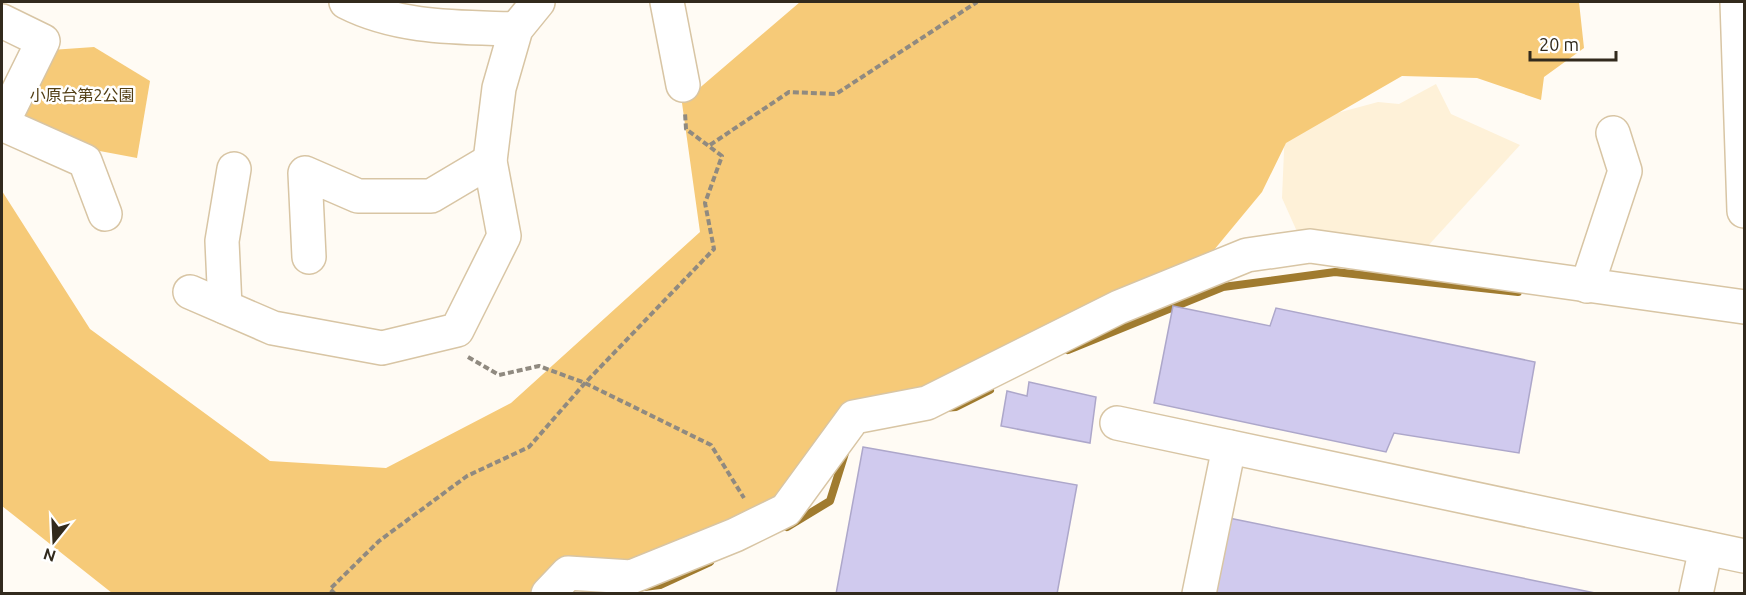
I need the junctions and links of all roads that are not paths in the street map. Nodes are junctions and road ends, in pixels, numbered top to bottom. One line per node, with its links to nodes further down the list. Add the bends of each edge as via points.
1 (346, 2): 6 (street, via 367,12 426,26)
2 (537, 2): 6 (street)
3 (667, 2): 8 (street)
4 (1737, 2): 7 (street)
5 (2, 21): 9 (street, via 42,40)
6 (516, 29): 11 (street, via 499,88)
7 (1742, 78): 13 (street)
8 (683, 85)
9 (2, 124): 14 (street, via 85,160)
10 (1613, 133): 16 (street, via 1625,171)
11 (490, 162): 15 (street, via 430,196 358,196 305,173); 18 (street, via 504,236 457,330 382,348 273,328)
12 (234, 169): 18 (street, via 222,241)
13 (1744, 211)
14 (105, 214)
15 (309, 257)
16 (1587, 286): 19 (street); 24 (street, via 1310,246 1247,255 1119,307 927,403 854,417 786,510 759,524 632,577 568,573)
17 (190, 292): 18 (street)
18 (225, 307)
19 (1744, 307)
20 (1117, 423): 21 (street)
21 (1229, 447): 22 (street); 25 (street)
22 (1706, 548): 23 (street); 26 (street)
23 (1744, 556)
24 (548, 594)
25 (1198, 594)
26 (1696, 594)

